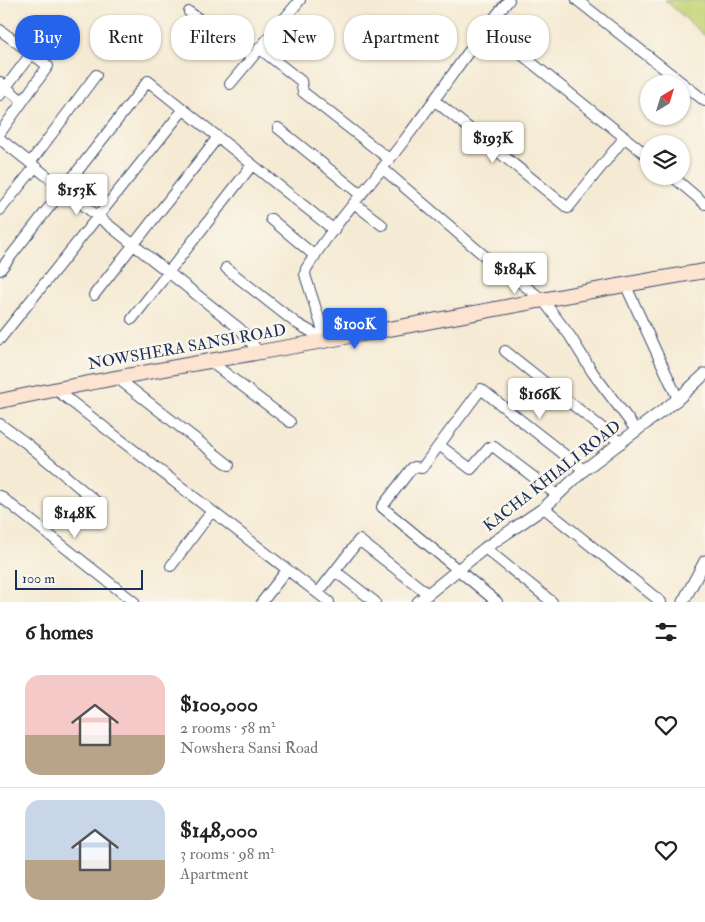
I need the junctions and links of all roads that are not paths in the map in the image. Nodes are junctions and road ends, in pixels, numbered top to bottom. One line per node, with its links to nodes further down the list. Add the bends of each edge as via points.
1 (298, 0): 9 (street)
2 (509, 0): 6 (street)
3 (577, 0): 21 (street)
4 (189, 12): 5 (street)
5 (193, 15)
6 (496, 15)
7 (0, 30): 8 (street)
8 (15, 42)
9 (259, 48): 11 (street); 29 (street, via 301,81 303,92)
10 (467, 53): 19 (street)
11 (254, 54)
12 (26, 60): 18 (street)
13 (40, 60): 20 (street, via 48,66)
14 (250, 60): 17 (street)
15 (529, 60): 26 (street)
16 (96, 76): 30 (street)
17 (230, 84)
18 (2, 88): 20 (street)
19 (434, 100): 26 (street, via 568,208); 29 (street)
20 (22, 101): 24 (street)
21 (705, 101)
22 (183, 110): 25 (street); 34 (street, via 148,81); 38 (street)
23 (278, 128): 35 (street)
24 (0, 133)
25 (218, 137): 31 (street); 42 (street)
26 (625, 137): 28 (street)
27 (0, 139): 30 (street)
28 (640, 150)
29 (389, 160): 32 (street)
30 (32, 165): 34 (street); 37 (street)
31 (252, 165): 41 (street); 47 (street)
32 (382, 168): 35 (street); 50 (street)
33 (683, 185): 36 (street)
34 (63, 189): 38 (street); 45 (street)
35 (358, 199): 40 (street); 41 (street)
36 (705, 204)
37 (0, 210)
38 (98, 216): 42 (street); 52 (street)
39 (271, 219): 43 (street)
40 (382, 225)
41 (334, 230): 43 (street)
42 (133, 244): 47 (street); 49 (street)
43 (315, 256): 53 (street, via 305,274)
44 (226, 268): 53 (street, via 296,323)
45 (0, 270)
46 (705, 271): 48 (main road, NOWSHERA SANSI ROAD)
47 (169, 272): 51 (street); 55 (street, via 240,329)
48 (625, 284): 50 (main road, NOWSHERA SANSI ROAD); 60 (street)
49 (94, 295)
50 (542, 299): 53 (main road, NOWSHERA SANSI ROAD); 64 (street)
51 (132, 319)
52 (0, 339)
53 (326, 340): 55 (main road, NOWSHERA SANSI ROAD)
54 (505, 351): 65 (street)
55 (259, 352): 56 (main road, NOWSHERA SANSI ROAD)
56 (208, 360): 58 (main road, NOWSHERA SANSI ROAD); 62 (street)
57 (705, 374): 60 (street, KACHA KHIALI ROAD)
58 (116, 377): 59 (main road, NOWSHERA SANSI ROAD); 67 (street)
59 (55, 389): 61 (main road, NOWSHERA SANSI ROAD); 73 (street)
60 (678, 399): 64 (street, KACHA KHIALI ROAD)
61 (0, 401)
62 (290, 422)
63 (0, 424): 71 (street)
64 (637, 431): 65 (street, KACHA KHIALI ROAD)
65 (621, 443): 68 (street, KACHA KHIALI ROAD)
66 (439, 445): 68 (street, via 481,388); 69 (street, via 471,469 489,448 494,447); 77 (street, via 422,468 412,468 382,507)
67 (229, 465)
68 (584, 470): 69 (street, KACHA KHIALI ROAD)
69 (557, 495): 72 (street, KACHA KHIALI ROAD)
70 (0, 496): 82 (street)
71 (98, 502)
72 (544, 508): 74 (street, KACHA KHIALI ROAD); 89 (street)
73 (212, 511): 76 (street); 78 (street)
74 (485, 548): 77 (street, KACHA KHIALI ROAD); 88 (street)
75 (705, 561): 90 (street)
76 (170, 566)
77 (458, 569): 81 (street, KACHA KHIALI ROAD); 87 (street)
78 (288, 570): 80 (street); 83 (street)
79 (335, 571): 80 (street); 81 (street, via 359,540); 85 (street)
80 (318, 593): 84 (street)
81 (428, 594): 86 (street, KACHA KHIALI ROAD)
82 (134, 602)
83 (262, 602)
84 (329, 602)
85 (375, 602)
86 (418, 602)
87 (497, 602)
88 (552, 602)
89 (661, 602)
90 (683, 602)

